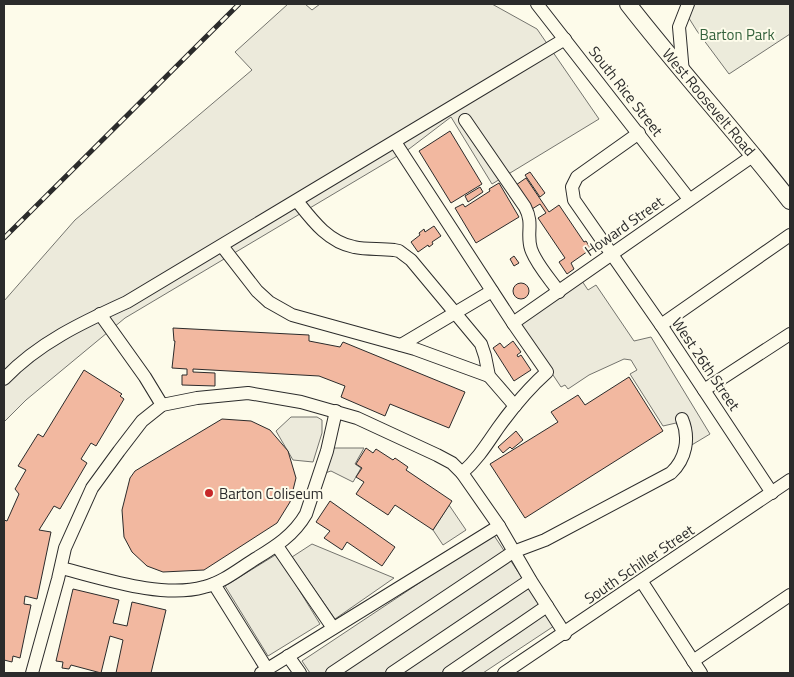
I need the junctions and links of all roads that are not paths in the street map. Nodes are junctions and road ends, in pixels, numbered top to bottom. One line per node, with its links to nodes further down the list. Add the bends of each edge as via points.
1 (537, 4): 4 (street, South Rice Street)
2 (628, 4): 5 (main road, West Roosevelt Road)
3 (688, 4): 5 (street, via 679,27)
4 (565, 39): 7 (street, South Rice Street); 8 (street)
5 (683, 74): 9 (main road, West Roosevelt Road)
6 (465, 120): 17 (street, via 525,207 531,228 532,250)
7 (639, 133): 10 (street, South Rice Street); 15 (street, West 26th Street, via 577,177 572,187 574,200)
8 (395, 142): 11 (street); 16 (street)
9 (754, 155): 10 (street, Howard Street); 12 (main road, West Roosevelt Road)
10 (689, 199): 15 (street, Howard Street)
11 (297, 200): 14 (street); 18 (street, via 318,226 339,242 356,248 394,250 404,254)
12 (790, 201)
13 (790, 235): 21 (street)
14 (222, 246): 19 (street, via 127,302); 23 (street, via 257,291 292,315)
15 (612, 255): 17 (street, Howard Street); 21 (street, West 26th Street)
16 (492, 290): 18 (street); 20 (street)
17 (559, 292): 20 (street, Howard Street)
18 (455, 312): 23 (street); 24 (street, via 481,344)
19 (100, 314): 25 (street, via 51,340); 27 (street)
20 (513, 323): 28 (street, via 547,372)
21 (661, 325): 26 (street, West 26th Street)
22 (790, 334): 26 (street)
23 (400, 345): 24 (street)
24 (489, 376): 28 (street)
25 (4, 380)
26 (704, 390): 33 (street, West 26th Street)
27 (162, 405): 29 (street, via 248,393); 37 (street, via 142,421 92,488 65,548)
28 (515, 406): 31 (street, via 477,459)
29 (336, 411): 31 (street, via 437,455); 35 (street, via 327,451 306,514)
30 (682, 419): 36 (street, via 686,432 685,449 681,462 671,473 545,540)
31 (462, 473): 34 (street)
32 (790, 480): 33 (street, South Schiller Street)
33 (772, 493): 39 (street, South Schiller Street)
34 (499, 526): 36 (street); 43 (street)
35 (278, 546): 40 (street); 43 (street)
36 (514, 552): 38 (street); 50 (street)
37 (61, 568): 40 (street, via 156,589 193,590); 48 (street)
38 (530, 580): 42 (street); 51 (street)
39 (642, 582): 44 (street, South Schiller Street); 46 (street)
40 (214, 584): 47 (street)
41 (790, 595): 46 (street)
42 (547, 606): 44 (street); 52 (street)
43 (333, 628): 45 (street)
44 (565, 634): 53 (street, South Schiller Street)
45 (288, 656): 47 (street); 49 (street)
46 (693, 661): 54 (street)
47 (264, 671)
48 (32, 673)
49 (300, 673)
50 (332, 673)
51 (392, 673)
52 (449, 673)
53 (504, 673)
54 (701, 673)

